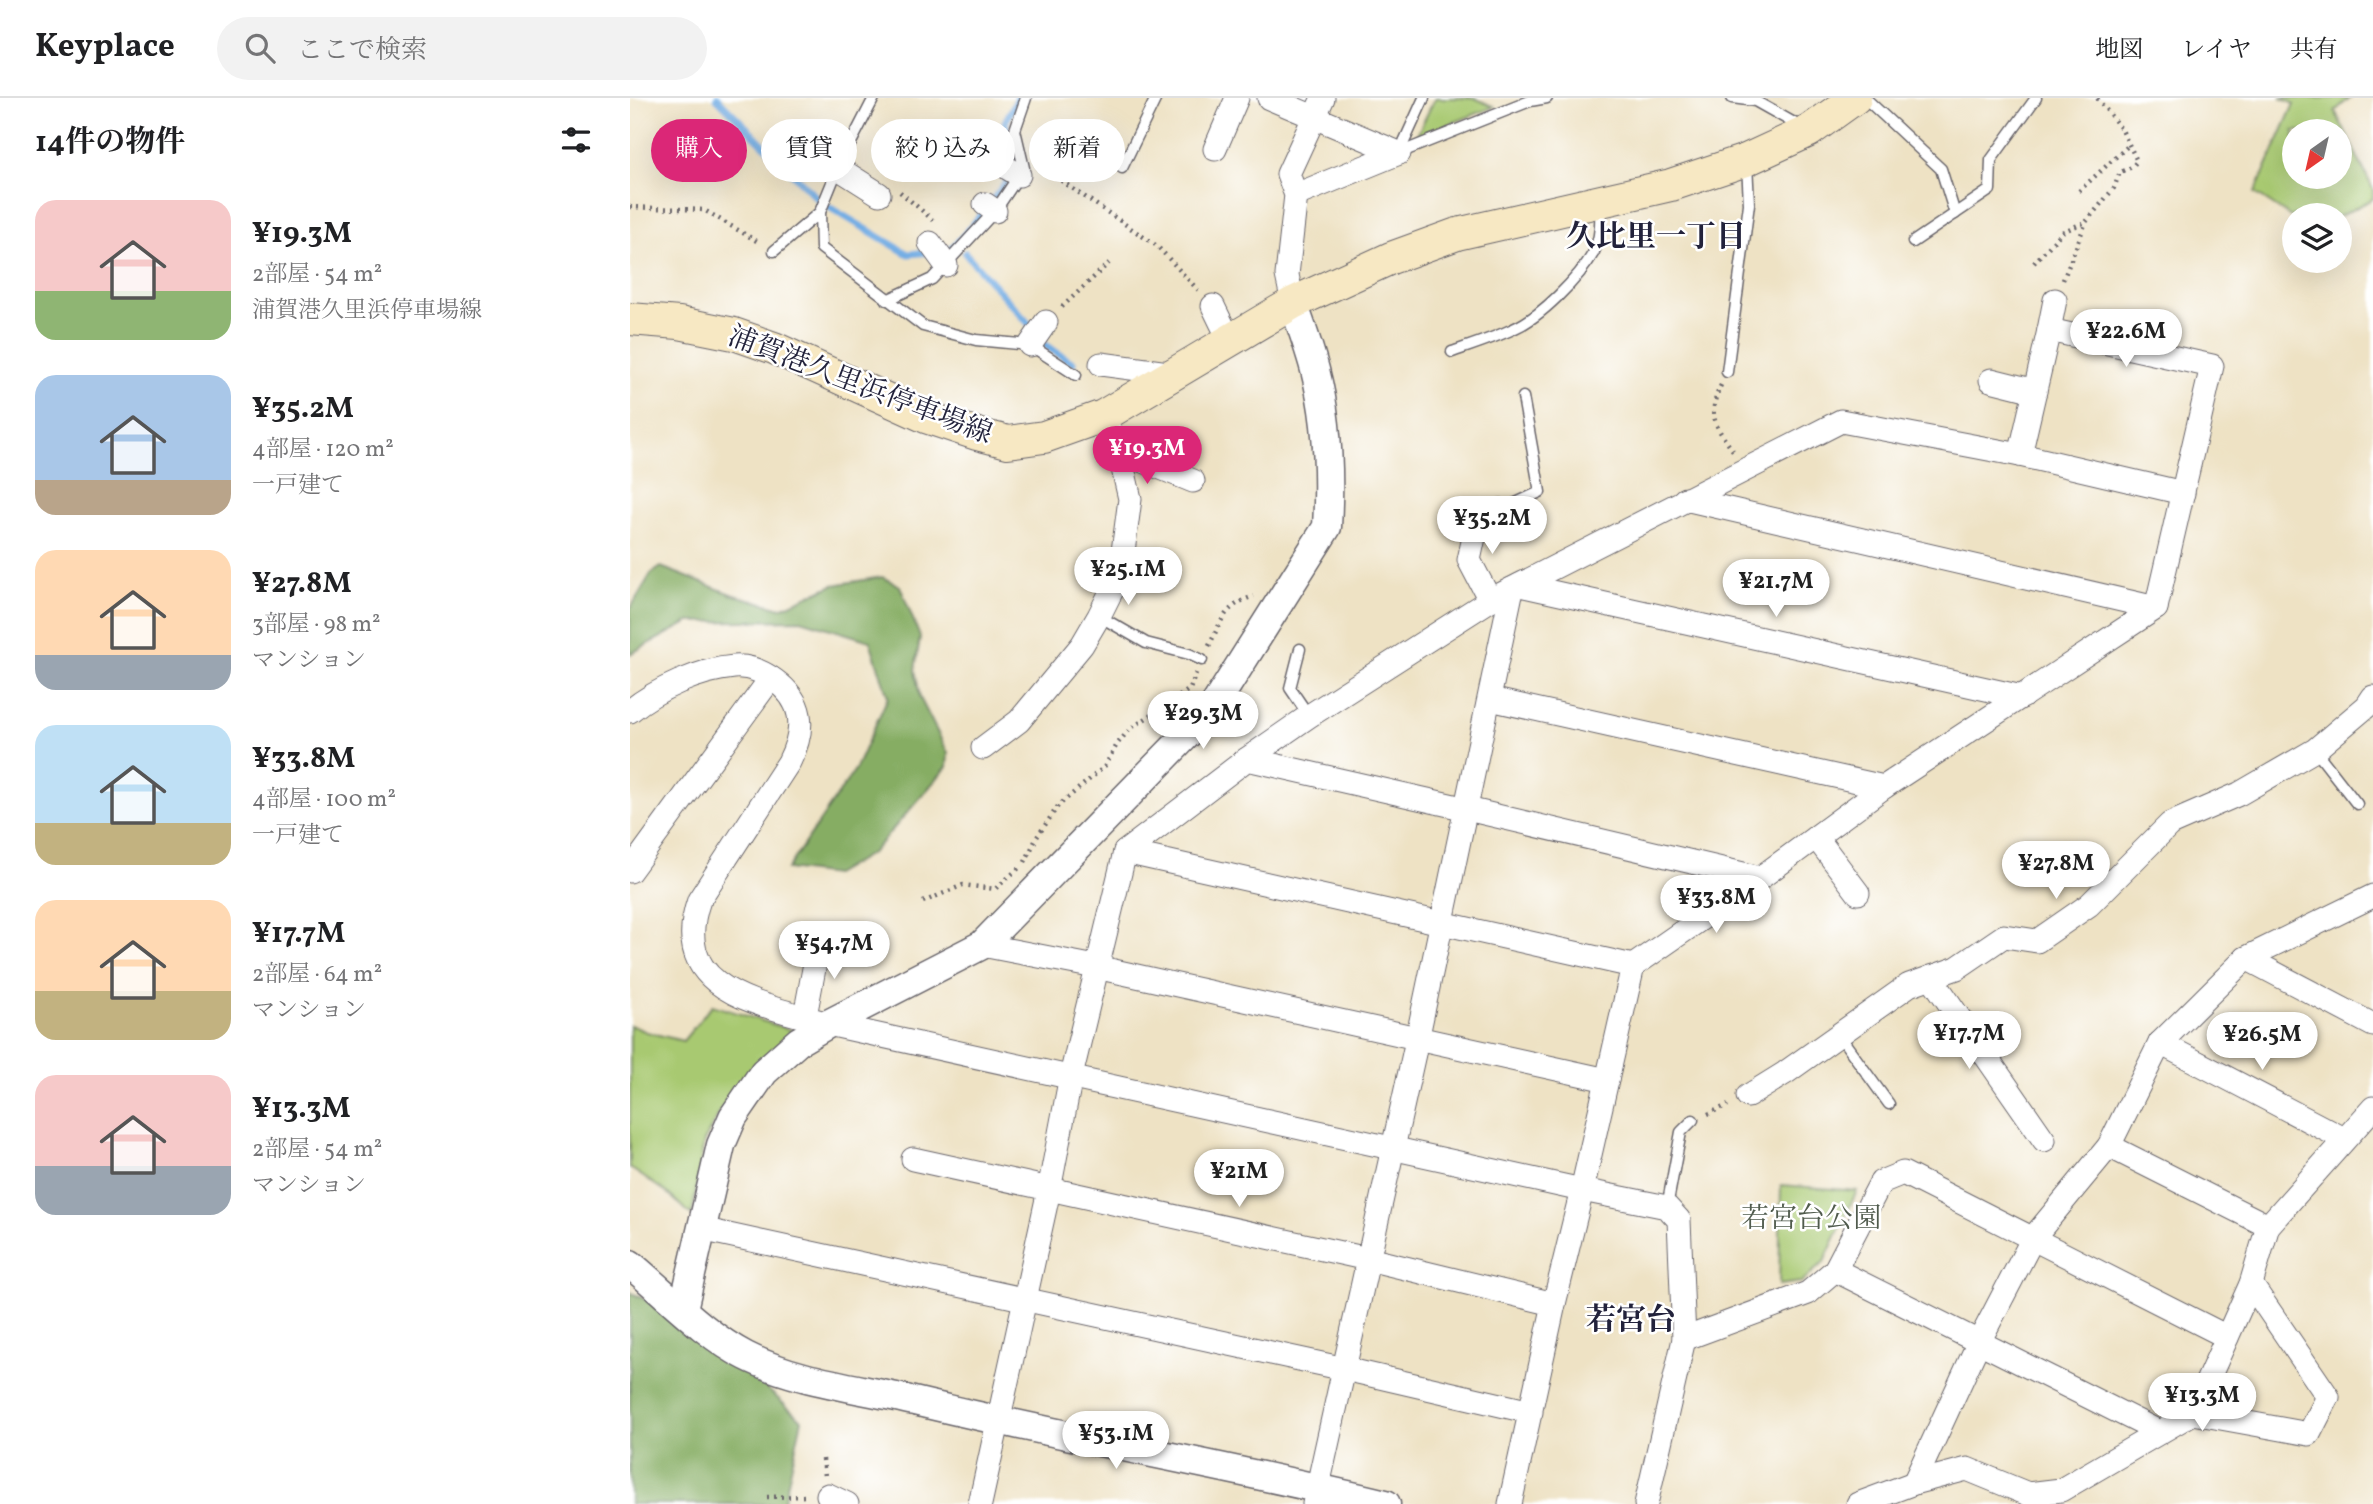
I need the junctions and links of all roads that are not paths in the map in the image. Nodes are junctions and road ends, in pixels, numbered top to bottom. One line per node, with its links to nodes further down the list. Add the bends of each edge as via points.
1 (874, 98): 14 (lane)
2 (1026, 98): 29 (lane, via 1015,130 1017,171 990,207 938,253 932,279)
3 (1156, 98): 19 (lane)
4 (1237, 98): 16 (street)
5 (1269, 98): 13 (street)
6 (1424, 98): 17 (lane)
7 (1547, 98): 12 (lane)
8 (1732, 98): 15 (lane, via 1755,101)
9 (1855, 98): 15 (main road, 浦賀港久里浜停車場線)
10 (1865, 98): 26 (lane, via 1941,169)
11 (2036, 98): 26 (lane, via 1991,160 1990,190)
12 (1530, 99): 17 (lane)
13 (1318, 108): 17 (street); 23 (street, via 1288,174)
14 (857, 131)
15 (1809, 131): 18 (main road, 浦賀港久里浜停車場線)
16 (1214, 149)
17 (1399, 153): 23 (street)
18 (1746, 160): 24 (main road, 浦賀港久里浜停車場線, via 1671,185); 40 (lane, via 1749,204)
19 (1125, 162)
20 (857, 180): 22 (street)
21 (832, 182): 25 (lane)
22 (880, 194)
23 (1296, 195): 31 (street, via 1287,275)
24 (1600, 201): 31 (main road, 浦賀港久里浜停車場線, via 1457,234); 38 (lane, via 1601,228 1594,251 1554,300 1514,329)
25 (820, 212): 28 (lane); 29 (lane, via 821,248)
26 (1955, 214): 27 (lane)
27 (1913, 242)
28 (774, 251)
29 (887, 300): 37 (lane, via 923,326 976,340)
30 (2055, 300): 35 (street)
31 (1293, 303): 36 (main road, 浦賀港久里浜停車場線); 79 (street, via 1316,372 1324,424 1327,527 1212,709)
32 (1213, 306): 36 (street)
33 (630, 319): 46 (main road, 浦賀港久里浜停車場線, via 734,334 926,417 1008,442 1044,437)
34 (1046, 322): 37 (street)
35 (2049, 330): 44 (street); 50 (street, via 2213,366)
36 (1230, 339): 41 (main road, 浦賀港久里浜停車場線)
37 (1030, 345): 42 (lane)
38 (1452, 352)
39 (1101, 364): 41 (street)
40 (1727, 372)
41 (1176, 374): 46 (main road, 浦賀港久里浜停車場線)
42 (1076, 375)
43 (1991, 380): 44 (street)
44 (2035, 391): 48 (street)
45 (1523, 397): 52 (lane, via 1540,492)
46 (1102, 416): 47 (street)
47 (1119, 451): 49 (street); 56 (street, via 1130,499 1120,574)
48 (2020, 456): 50 (street); 51 (street, via 1841,421)
49 (1193, 481)
50 (2183, 493): 55 (street)
51 (1685, 499): 53 (street); 55 (street)
52 (1501, 510): 54 (street, via 1476,528 1468,560)
53 (1516, 587): 54 (street); 60 (street); 62 (street)
54 (1490, 600): 64 (street)
55 (2156, 608): 60 (street)
56 (1099, 616): 58 (lane, via 1146,643); 65 (street, via 1082,645 1019,721)
57 (1300, 649): 64 (lane, via 1290,688)
58 (1202, 660)
59 (771, 678): 63 (street, via 756,669 712,672 643,700); 73 (street); 84 (street, via 794,701 799,716 797,746 699,900 692,944 705,971 729,992)
60 (2022, 697): 68 (street)
61 (2373, 697): 66 (street)
62 (1490, 699): 68 (street); 70 (street)
63 (630, 711)
64 (1309, 716): 67 (street)
65 (983, 748)
66 (2315, 750): 69 (lane); 83 (street, via 2239,794 2170,824 2089,905 2036,941 2004,936 1956,968)
67 (1247, 760): 70 (street); 72 (street)
68 (1884, 787): 71 (street)
69 (2357, 804)
70 (1467, 808): 74 (street); 77 (street)
71 (1816, 837): 74 (street); 75 (street)
72 (1125, 852): 77 (street); 82 (street)
73 (630, 871)
74 (1760, 878): 81 (street)
75 (1858, 894)
76 (2373, 896): 80 (street)
77 (1442, 925): 81 (street); 87 (street)
78 (820, 937): 84 (street)
79 (982, 945): 82 (street); 84 (street)
80 (2246, 958): 85 (street); 88 (street)
81 (1633, 966): 90 (street)
82 (1096, 967): 87 (street); 89 (street)
83 (1931, 977): 86 (street, via 1909,985); 96 (street)
84 (816, 1020): 89 (street); 104 (street, via 764,1072 733,1118 721,1145)
85 (2373, 1024)
86 (1839, 1035): 91 (street); 92 (lane)
87 (1418, 1040): 90 (street); 98 (street)
88 (2160, 1043): 95 (street); 97 (street)
89 (1071, 1076): 98 (street); 100 (street)
90 (1607, 1080): 101 (street)
91 (1748, 1096)
92 (1889, 1104)
93 (2373, 1108): 95 (street)
94 (1693, 1120): 102 (lane, via 1681,1132)
95 (2344, 1139): 103 (street)
96 (2044, 1140)
97 (2109, 1146): 103 (street); 105 (street)
98 (1394, 1148): 101 (street); 106 (street)
99 (913, 1159): 100 (street)
100 (1049, 1190): 106 (street); 110 (street)
101 (1582, 1190): 102 (street); 111 (street)
102 (1667, 1207): 114 (street, via 1679,1220)
103 (2268, 1226): 109 (street)
104 (701, 1230): 110 (street); 112 (street)
105 (2033, 1238): 108 (street, via 1903,1173 1881,1182); 113 (street); 115 (street)
106 (1368, 1259): 111 (street); 116 (street)
107 (630, 1264): 112 (street)
108 (1835, 1270): 114 (street, via 1808,1293); 115 (street)
109 (2251, 1284): 113 (street); 118 (street, via 2328,1397 2309,1434)
110 (1023, 1301): 116 (street); 119 (street)
111 (1554, 1304): 117 (street)
112 (683, 1309): 119 (street, via 732,1349 779,1371)
113 (2227, 1337): 118 (street)
114 (1684, 1339): 126 (street)
115 (1979, 1342): 120 (street); 121 (street)
116 (1345, 1369): 117 (street); 122 (street)
117 (1531, 1412): 125 (street)
118 (2193, 1413): 120 (street)
119 (997, 1421): 122 (street); 123 (street)
120 (2159, 1432): 121 (street, via 2060,1490 2028,1494 1967,1469)
121 (1914, 1483): 127 (street)
122 (1315, 1496): 124 (street)
123 (980, 1504)
124 (1386, 1504)
125 (1510, 1504)
126 (1646, 1504)
127 (1858, 1504)

